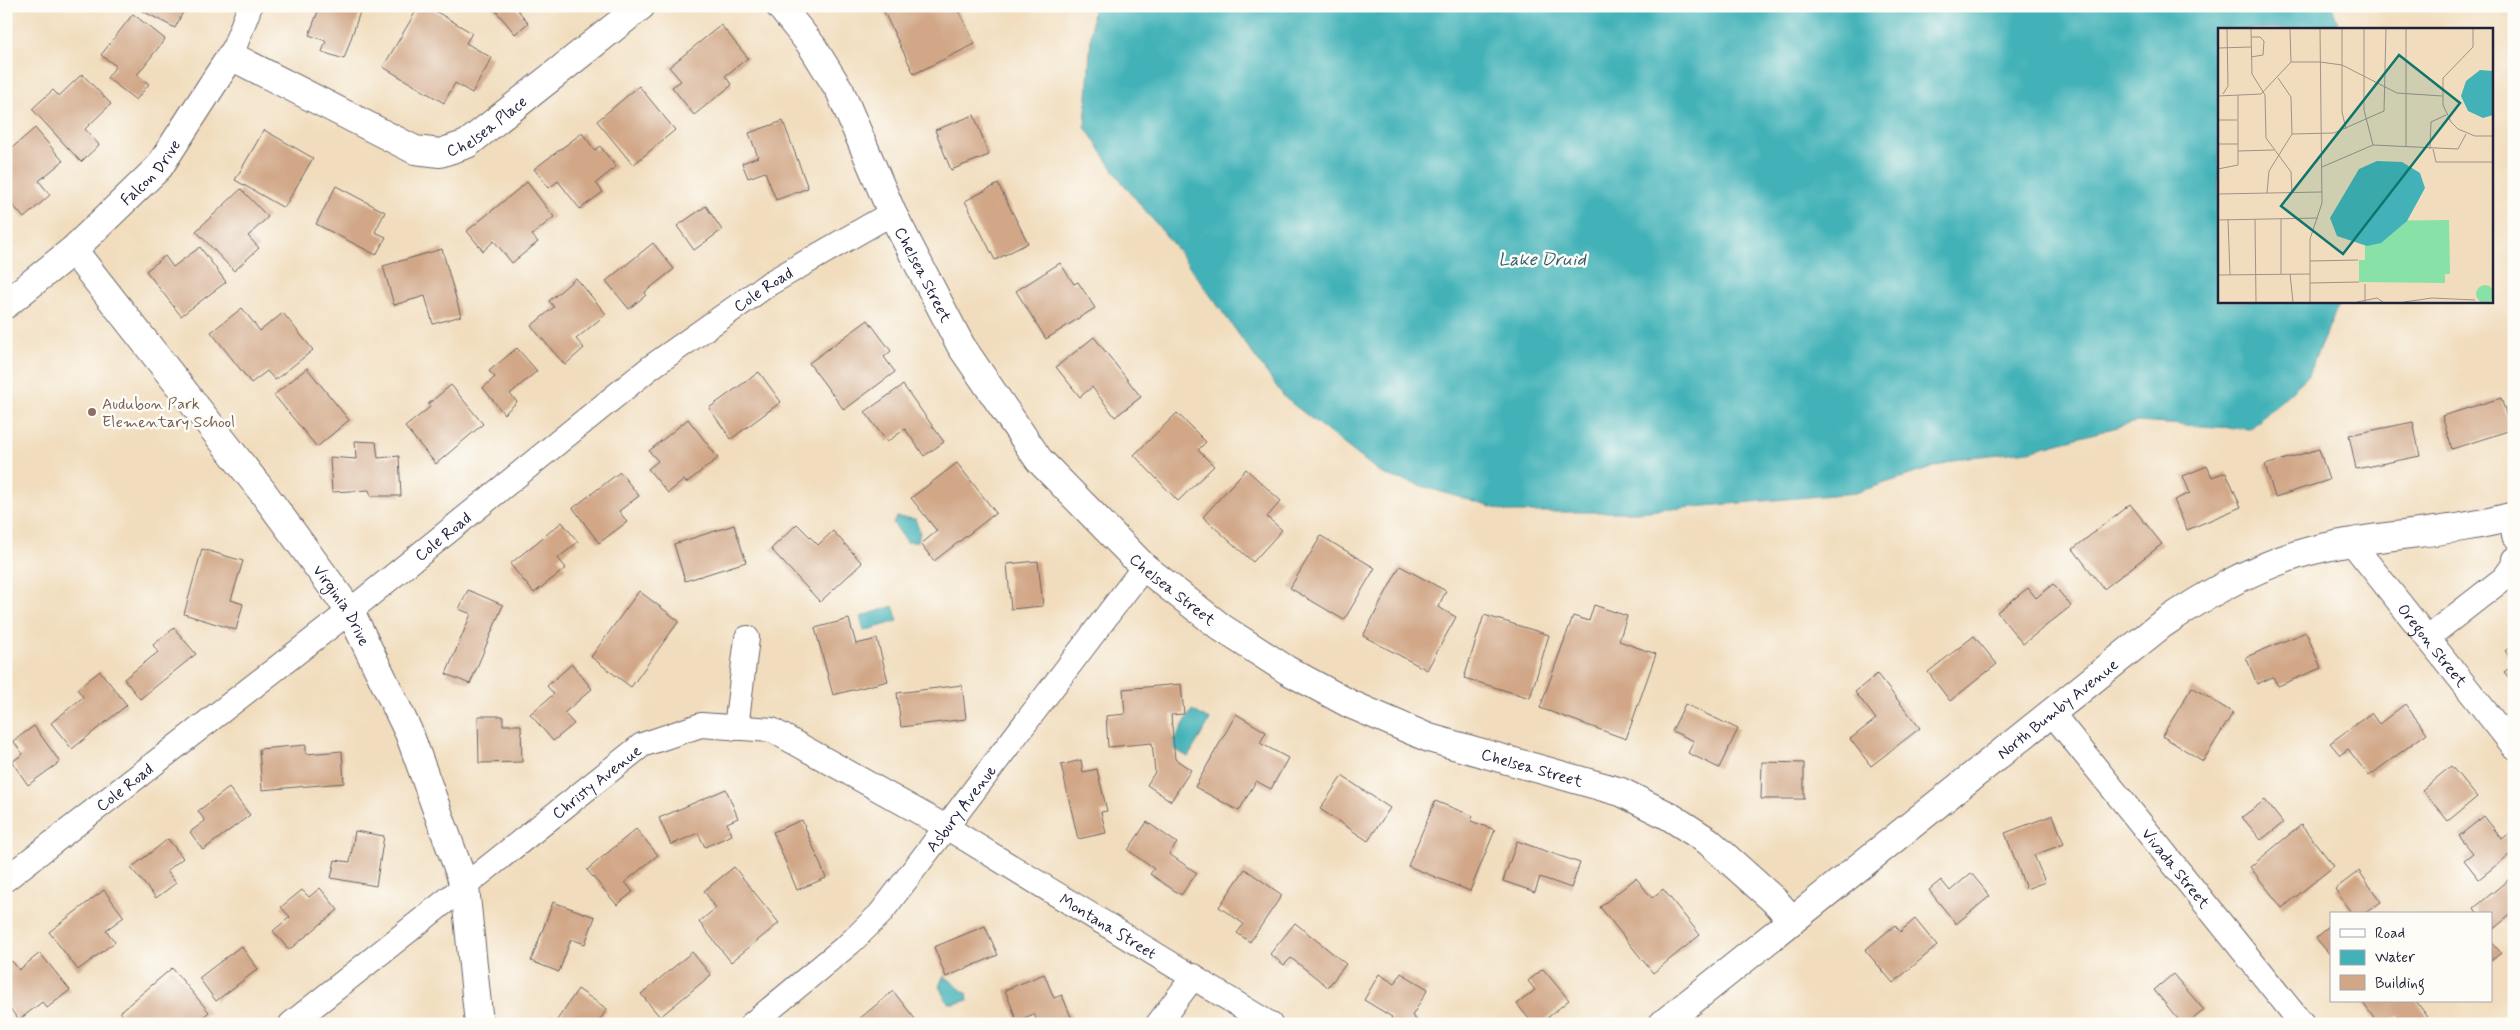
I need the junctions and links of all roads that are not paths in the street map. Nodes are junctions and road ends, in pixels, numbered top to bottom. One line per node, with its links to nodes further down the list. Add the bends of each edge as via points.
1 (250, 6): 4 (street, Falcon Drive)
2 (641, 6): 4 (street, Chelsea Place, via 467,144 440,153 415,150)
3 (780, 6): 5 (street, Chelsea Street, via 812,46 840,91)
4 (232, 56): 6 (street, Falcon Drive, via 159,167)
5 (892, 213): 11 (street, Chelsea Street, via 960,346 1039,460); 12 (street, Cole Road, via 770,283 651,366)
6 (73, 250): 7 (street, Falcon Drive); 12 (street, Virginia Drive, via 262,491)
7 (6, 304)
8 (2513, 523): 9 (street, North Bumby Avenue)
9 (2352, 543): 14 (street, Oregon Street); 15 (street, North Bumby Avenue, via 2297,555 2247,573 2206,594 2161,624)
10 (2514, 560): 14 (street, via 2504,578)
11 (1144, 566): 18 (street, Asbury Avenue); 21 (street, Chelsea Street, via 1222,628 1287,670 1350,704 1429,738 1621,792 1669,816 1708,841)
12 (350, 611): 19 (street, Cole Road); 20 (street, Virginia Drive, via 409,733)
13 (747, 638): 16 (street)
14 (2427, 638): 17 (street, Oregon Street)
15 (2051, 712): 21 (street, North Bumby Avenue); 23 (street, Vivada Street)
16 (736, 728): 18 (street, Christy Avenue, via 772,730); 20 (street, Christy Avenue, via 701,725 642,746)
17 (2514, 747)
18 (946, 827): 22 (street, Montana Street); 26 (street, Asbury Avenue, via 880,914)
19 (6, 879)
20 (465, 887): 24 (street, Christy Avenue); 25 (street, Virginia Drive)
21 (1792, 920): 29 (street, North Bumby Avenue)
22 (1194, 976): 27 (street); 28 (street, Montana Street)
23 (2300, 1023)
24 (291, 1024)
25 (479, 1024)
26 (752, 1024)
27 (1158, 1024)
28 (1270, 1024)
29 (1663, 1024)

